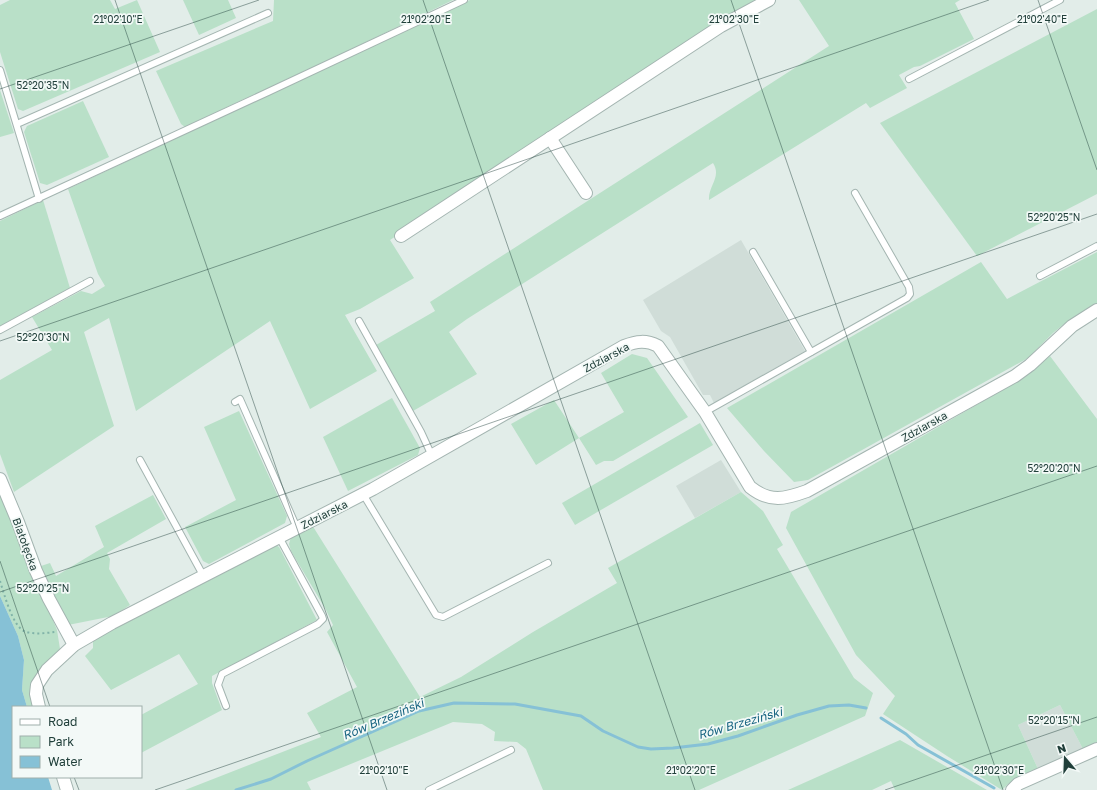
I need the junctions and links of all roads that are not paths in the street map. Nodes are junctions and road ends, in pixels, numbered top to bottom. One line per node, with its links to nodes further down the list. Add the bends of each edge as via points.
1 (464, 0): 11 (lane)
2 (769, 0): 8 (street, via 721,26)
3 (1060, 0): 6 (lane)
4 (268, 13): 7 (lane)
5 (0, 70): 7 (lane)
6 (909, 79)
7 (17, 124): 11 (lane)
8 (550, 138): 9 (street); 13 (street)
9 (586, 193)
10 (855, 193): 21 (lane, via 909,287 910,294)
11 (39, 198): 12 (lane)
12 (0, 216)
13 (400, 236)
14 (1097, 246): 16 (lane)
15 (753, 252): 21 (lane)
16 (1040, 276)
17 (90, 281): 20 (lane)
18 (1097, 310): 23 (street, Zdziarska, via 1072,326 1030,366 1015,376 794,496 774,499 759,494 750,486)
19 (359, 321): 24 (lane)
20 (0, 330)
21 (811, 352): 23 (lane)
22 (235, 402): 28 (lane, via 240,399)
23 (705, 412): 24 (street, Zdziarska, via 658,346 650,342 636,342 597,361)
24 (432, 456): 27 (street, Zdziarska)
25 (140, 460): 31 (lane)
26 (0, 479): 32 (street, Białołęcka, via 36,571)
27 (363, 494): 28 (street, Zdziarska); 30 (lane, via 436,616 443,616)
28 (297, 528): 29 (street, Zdziarska)
29 (279, 537): 31 (street, Zdziarska); 34 (lane, via 323,619 222,674 218,685)
30 (548, 564)
31 (204, 577): 32 (street, Zdziarska)
32 (74, 645): 33 (street, via 47,670 37,685)
33 (39, 706)
34 (226, 706)
35 (1097, 749): 38 (street)
36 (511, 750): 40 (lane)
37 (63, 778): 39 (street)
38 (1015, 787)
39 (67, 790)
40 (429, 790)

